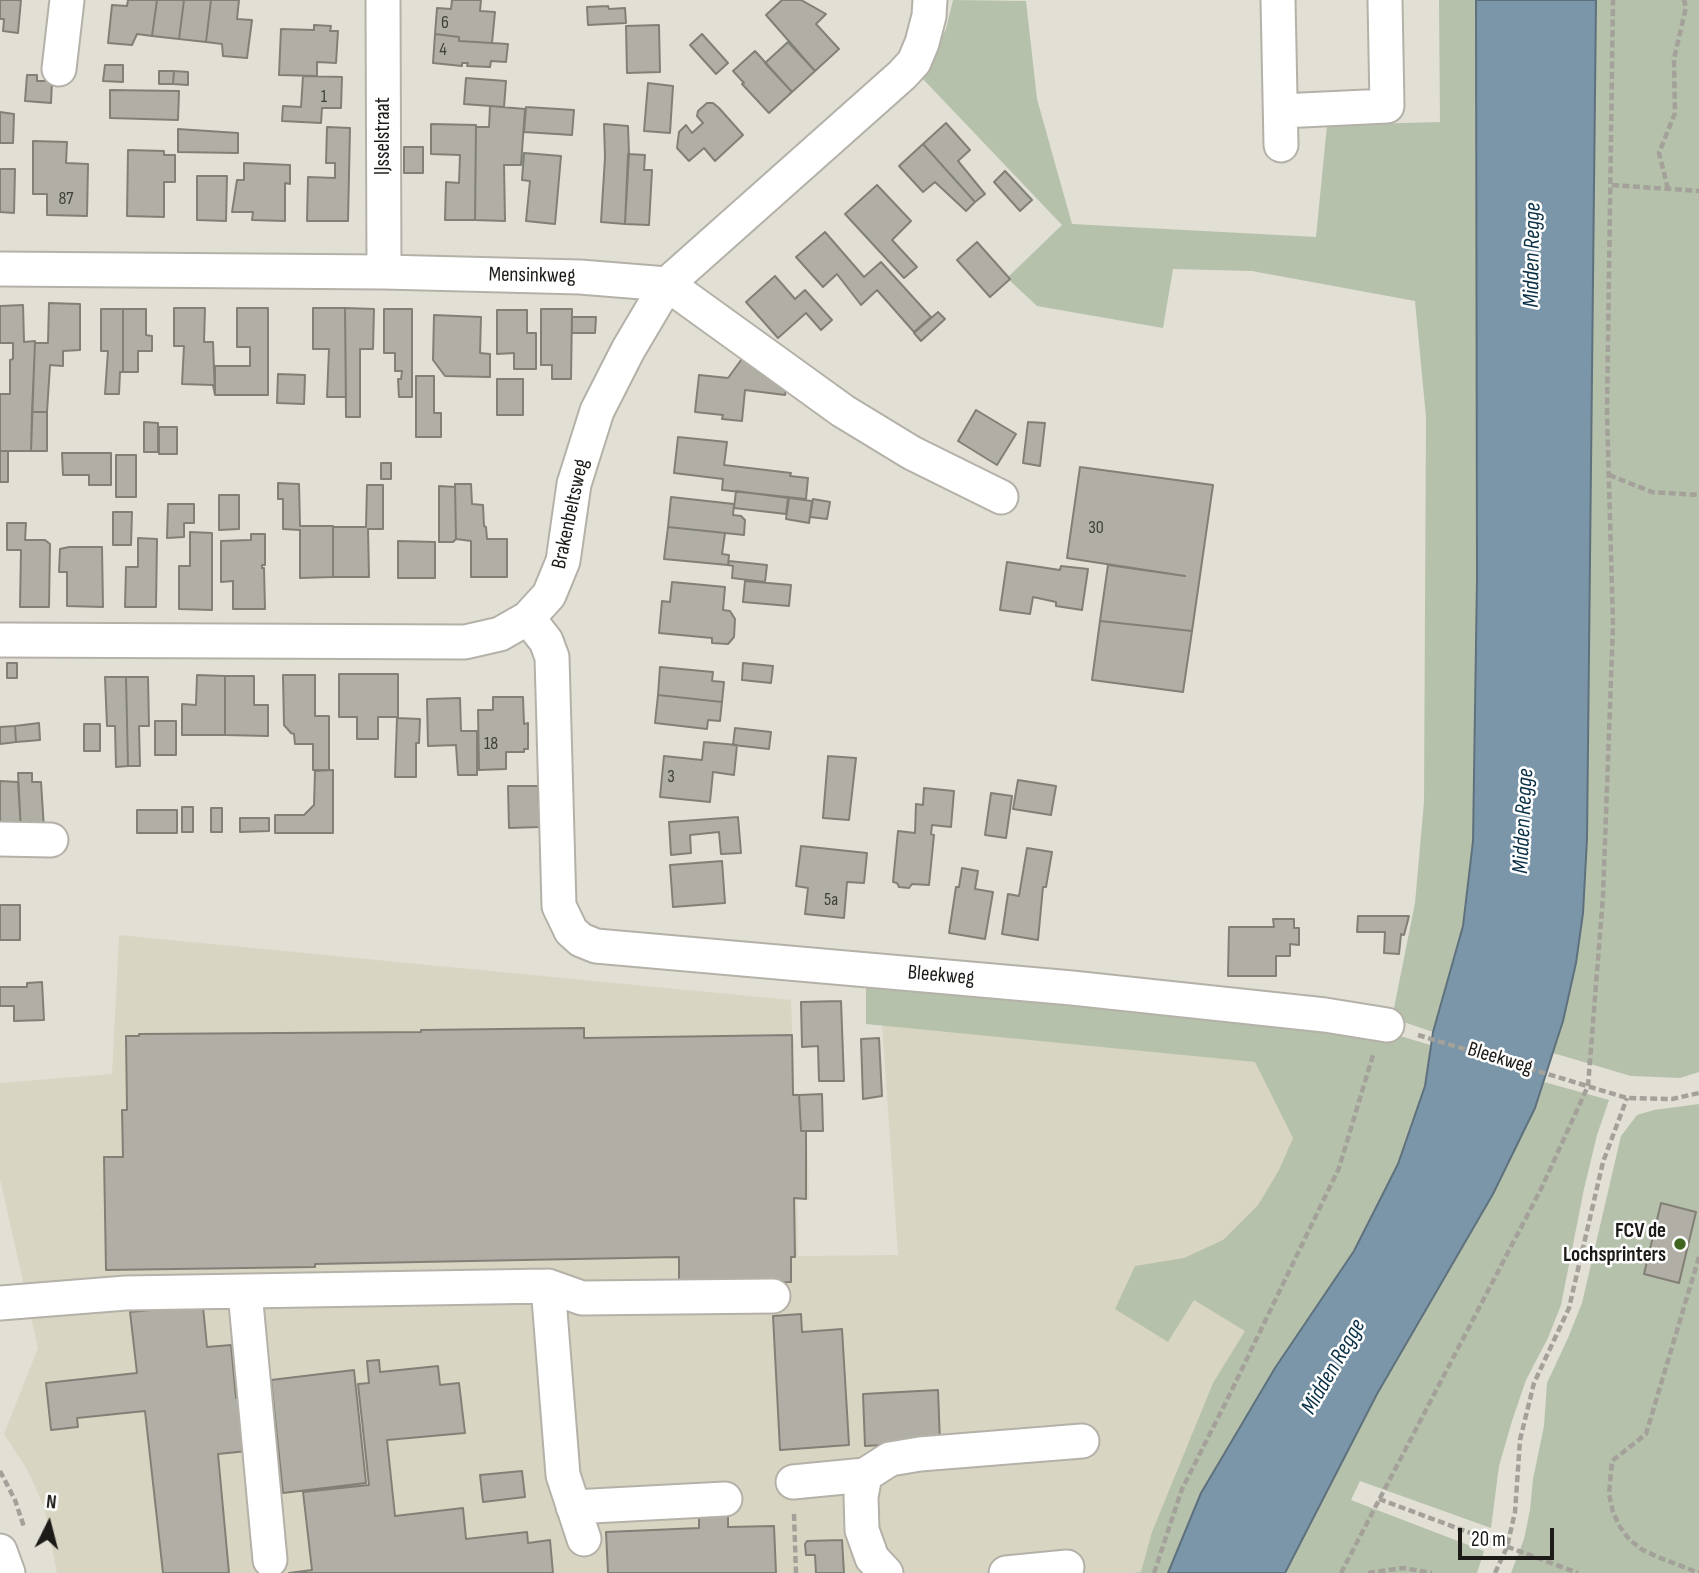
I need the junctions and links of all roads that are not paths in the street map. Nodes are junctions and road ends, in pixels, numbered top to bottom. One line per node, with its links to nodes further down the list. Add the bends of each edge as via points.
1 (66, 0): 6 (street)
2 (383, 0): 10 (street, IJsselstraat)
3 (930, 0): 11 (street, Brakenbeltsweg, via 922,43 902,75)
4 (1278, 0): 7 (street)
5 (1385, 0): 7 (street, via 1387,106)
6 (59, 69)
7 (1282, 111): 8 (street)
8 (1281, 145)
9 (0, 269): 10 (street, Mensinkweg)
10 (384, 272): 11 (street, Mensinkweg)
11 (667, 284): 12 (street, via 843,411 912,453); 13 (street, Brakenbeltsweg, via 597,411 574,484 563,561 549,595)
12 (1001, 497)
13 (528, 618): 14 (street, Brakenbeltsweg, via 500,634 466,642); 17 (street, Bleekweg, via 552,657 559,906 571,931 581,940 596,946 1072,988)
14 (0, 640)
15 (0, 839): 16 (street)
16 (51, 840)
17 (1383, 1024)
18 (548, 1286): 19 (street); 20 (street, via 582,1298); 26 (street, via 563,1475)
19 (245, 1292): 21 (street, via 126,1293); 29 (street)
20 (773, 1296)
21 (0, 1303)
22 (1082, 1441): 23 (street, via 900,1457)
23 (865, 1475): 24 (street); 32 (street, via 862,1530 872,1558)
24 (793, 1482)
25 (725, 1499): 26 (street)
26 (573, 1507): 27 (street)
27 (584, 1539)
28 (13, 1541): 31 (street)
29 (270, 1560)
30 (1067, 1567): 33 (street)
31 (8, 1573)
32 (886, 1573)
33 (1006, 1573)

